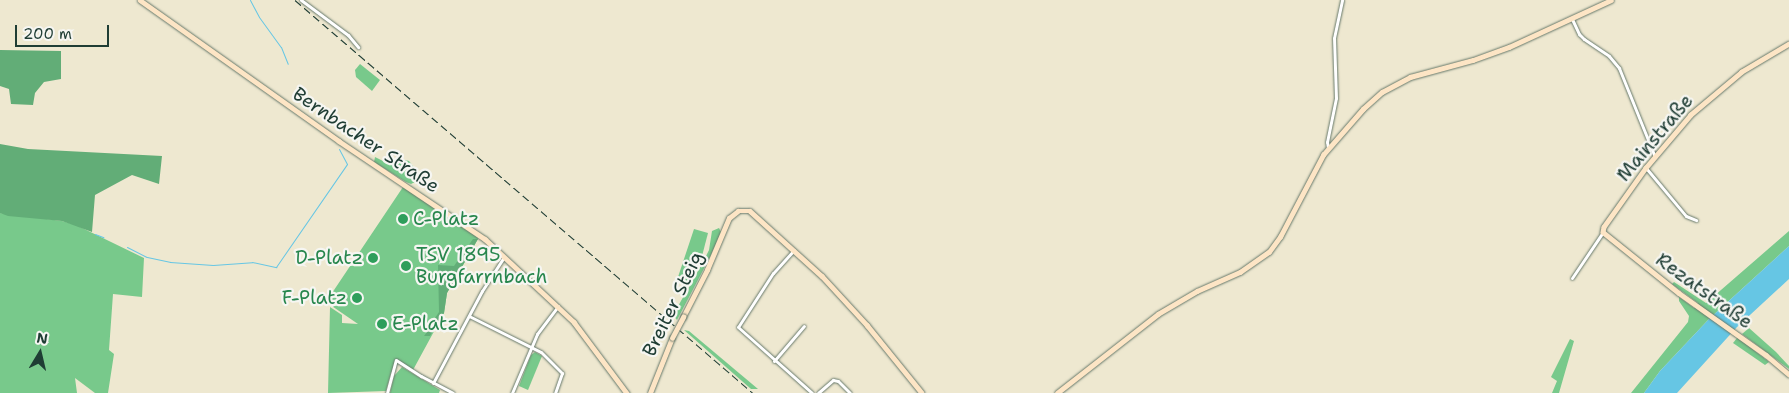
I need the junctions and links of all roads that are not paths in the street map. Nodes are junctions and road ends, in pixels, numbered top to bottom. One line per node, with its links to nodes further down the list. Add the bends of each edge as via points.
1 (140, 0): 14 (street, Bernbacher Straße, via 339,141 469,228)
2 (302, 0): 7 (street, via 348,35)
3 (1342, 0): 8 (street, via 1334,38 1336,98)
4 (1611, 0): 5 (street)
5 (1572, 18): 8 (street, via 1473,60 1396,83 1372,100); 9 (street, via 1579,34 1609,56 1619,68)
6 (1789, 44): 9 (street, Mainstraße, via 1750,67 1709,98)
7 (358, 47)
8 (1328, 148): 33 (street, via 1269,252 1240,272 1197,291 1158,314)
9 (1655, 157): 10 (street, Mainstraße)
10 (1646, 168): 11 (street, via 1686,216); 12 (street, Mainstraße)
11 (1696, 220)
12 (1603, 232): 15 (street, Mainstraße); 21 (street, Rezatstraße)
13 (794, 250): 20 (street, via 773,273 738,327); 28 (street, Breiter Steig, bridge, via 746,210 731,215 708,270 672,338); 32 (street, via 861,318)
14 (504, 257): 16 (street, Bernbacher Straße); 17 (street)
15 (1572, 278)
16 (558, 305): 19 (street); 27 (street, Bernbacher Straße, via 592,344)
17 (470, 316): 19 (street); 22 (street)
18 (804, 326): 20 (street)
19 (531, 346): 25 (street); 26 (street, via 562,373)
20 (774, 361): 29 (street)
21 (1789, 374)
22 (433, 383): 23 (street, via 396,360); 24 (street)
23 (387, 393)
24 (453, 393)
25 (512, 393)
26 (555, 393)
27 (626, 393)
28 (650, 393)
29 (812, 393)
30 (818, 393): 31 (street, via 833,380)
31 (850, 393)
32 (922, 393)
33 (1057, 393)

